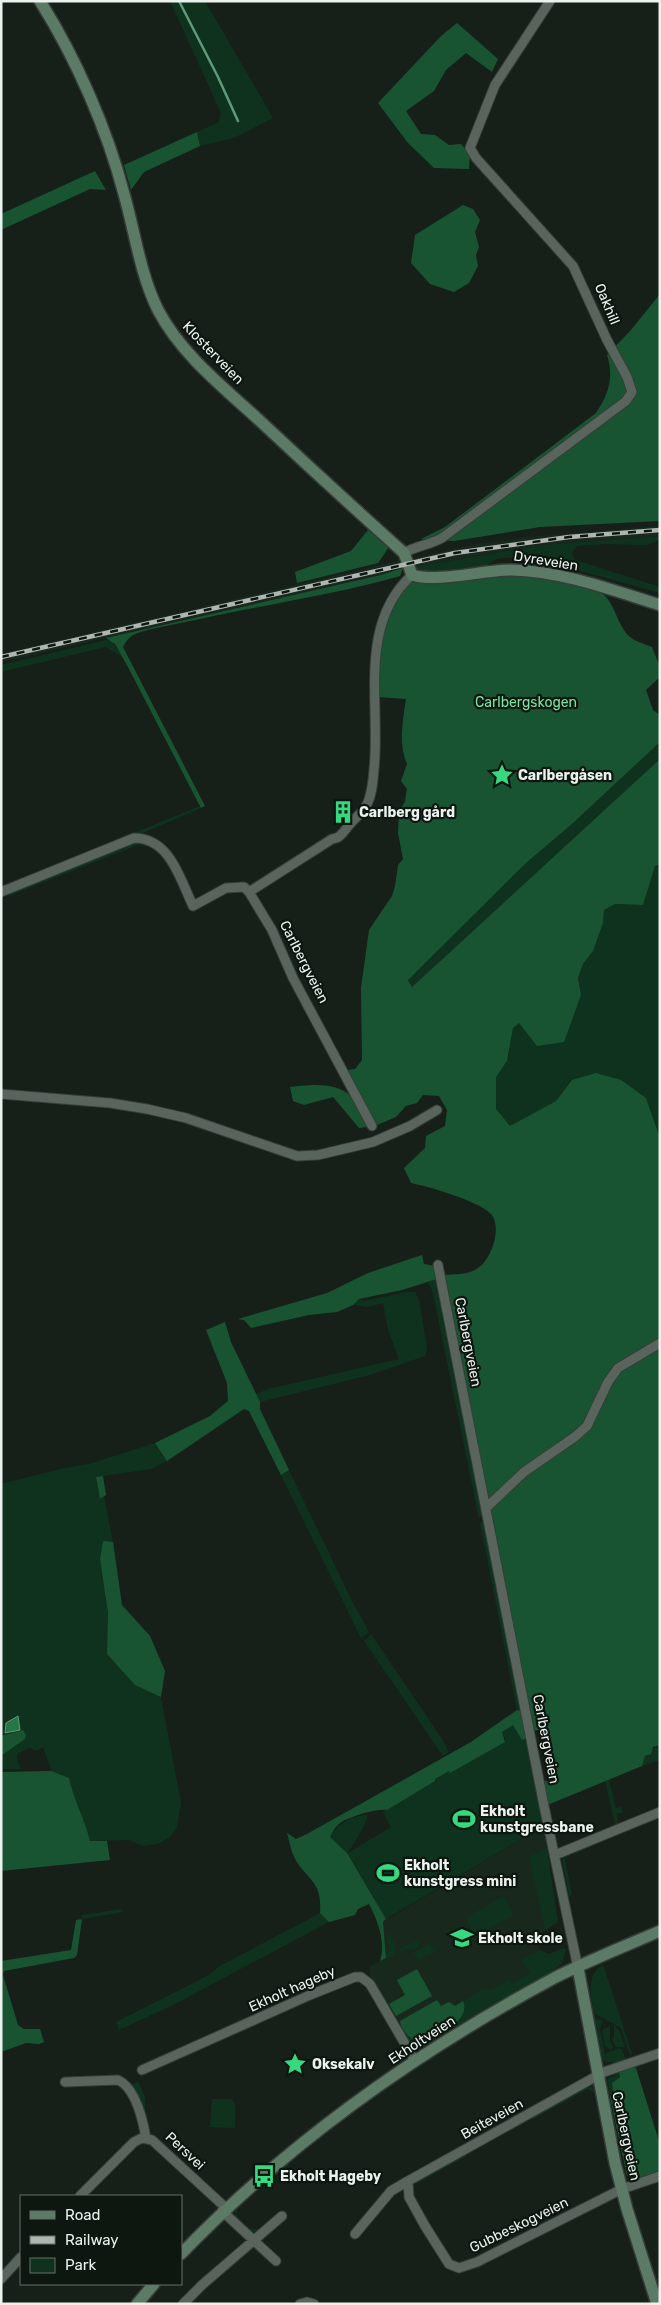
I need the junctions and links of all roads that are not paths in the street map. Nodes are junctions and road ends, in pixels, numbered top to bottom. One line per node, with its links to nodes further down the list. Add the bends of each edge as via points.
1 (40, 1): 3 (main road, Klosterveien, via 77,70 105,136 124,192 147,280 170,331 206,370)
2 (550, 1): 3 (street, Oakhill, via 495,85 470,148 573,266 632,392 626,401 442,538 429,545 414,547)
3 (405, 556): 4 (main road)
4 (412, 575): 5 (main road, Dyreveien, via 427,578 492,570 533,572 572,579); 7 (street, via 396,593 376,645 377,737 367,805 339,838 332,839)
5 (660, 605)
6 (1, 892): 7 (street, via 134,838 146,839 166,852 193,906 226,888 244,887)
7 (249, 892): 10 (street, Carlbergveien, via 272,930 292,978)
8 (1, 1094): 9 (street, via 147,1108 297,1156 318,1155 373,1142)
9 (437, 1110)
10 (372, 1126)
11 (438, 1265): 13 (street, Carlbergveien)
12 (660, 1343): 13 (street, via 618,1368 587,1426 524,1472)
13 (486, 1508): 15 (street, Carlbergveien)
14 (660, 1812): 15 (street)
15 (555, 1855): 17 (street, Carlbergveien)
16 (660, 1931): 17 (main road, Ekholtveien)
17 (578, 1968): 19 (main road, Ekholtveien, via 486,2017); 21 (main road, Carlbergveien)
18 (660, 2053): 21 (street, Beiteveien)
19 (415, 2061): 20 (street, Ekholt hageby, via 370,1984 361,1977 355,1977); 28 (main road, Ekholtveien, via 336,2116)
20 (142, 2070)
21 (598, 2075): 25 (street, Beiteveien); 26 (main road, Carlbergveien)
22 (65, 2082): 23 (street, via 124,2082)
23 (146, 2138): 27 (street, Persvei, via 134,2142); 28 (street, Persvei, via 152,2140)
24 (660, 2176): 26 (street, Gubbeskogveien)
25 (408, 2181): 26 (street, Gubbeskogveien, via 409,2197 425,2226 449,2264 459,2268); 30 (street, Beiteveien, via 391,2191)
26 (622, 2189): 37 (main road, Carlbergveien)
27 (81, 2195)
28 (224, 2209): 31 (street, Persvei); 32 (main road, Ekholtveien)
29 (282, 2216): 31 (street)
30 (355, 2234)
31 (254, 2240): 34 (street, Persvei); 40 (street)
32 (182, 2253)
33 (20, 2258): 35 (street)
34 (276, 2261)
35 (1, 2279)
36 (153, 2285): 39 (main road)
37 (657, 2295)
38 (312, 2301): 41 (street)
39 (137, 2304)
40 (183, 2304)
41 (300, 2304)

